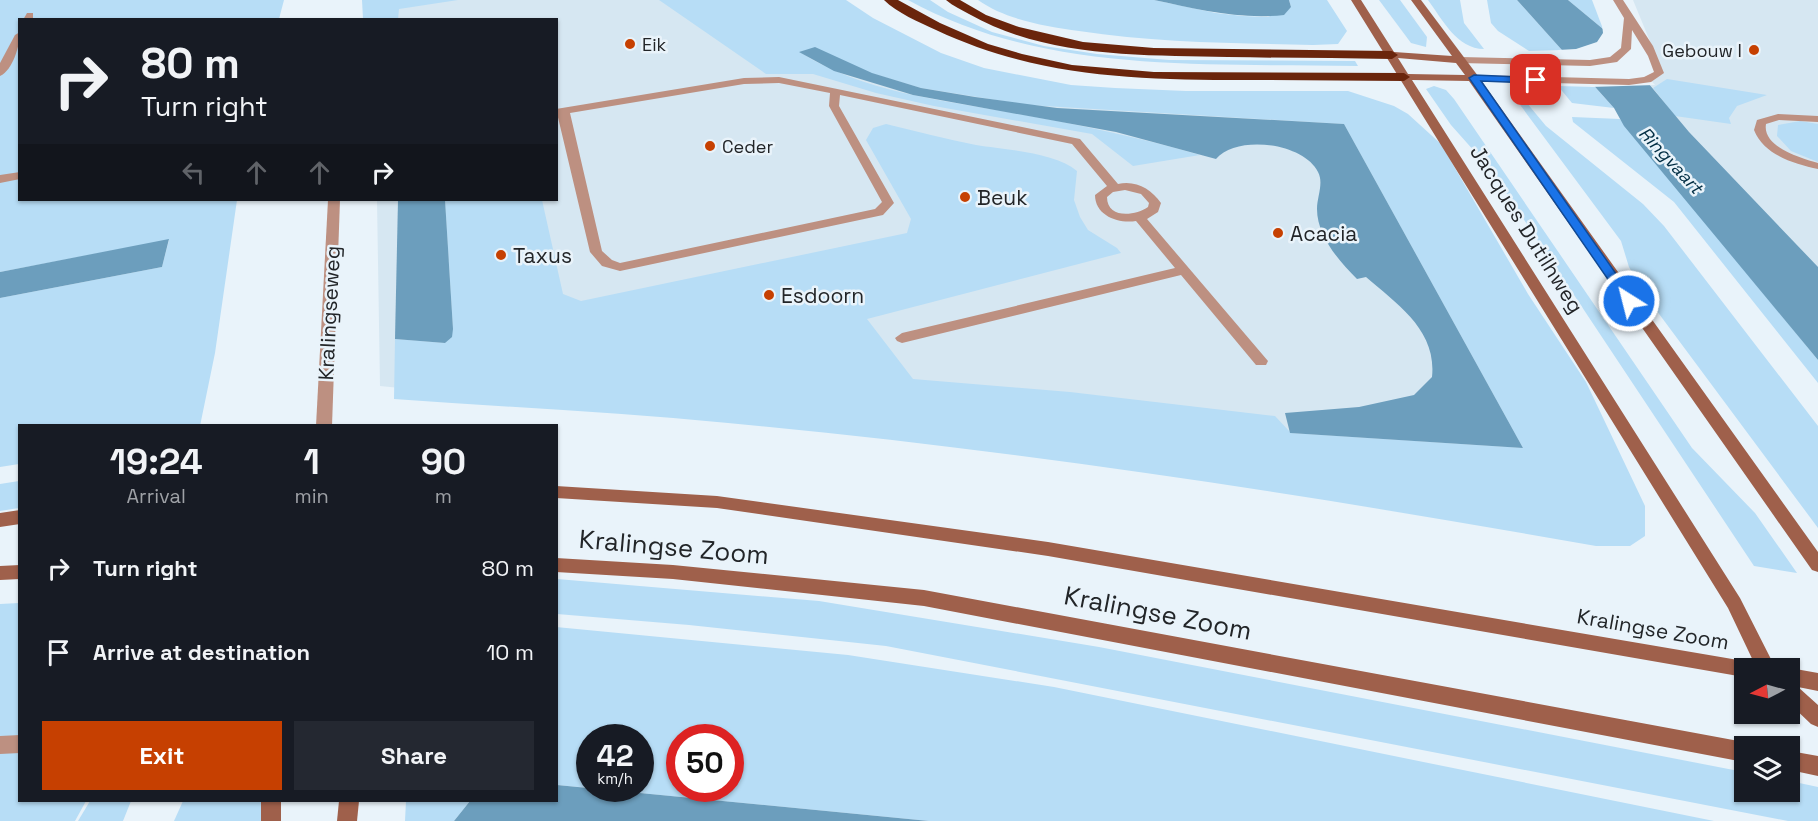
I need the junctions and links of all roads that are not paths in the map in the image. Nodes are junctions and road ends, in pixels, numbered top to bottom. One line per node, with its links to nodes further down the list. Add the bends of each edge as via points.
1 (890, 0): 11 (highway, via 962,38 1020,57 1082,70 1125,75)
2 (952, 0): 8 (highway, via 1002,26 1107,47)
3 (1356, 0): 8 (main road, Jacques Dutilhweg)
4 (1416, 0): 9 (main road, Jacques Dutilhweg)
5 (1618, 0): 6 (street)
6 (1628, 20): 9 (street, via 1626,49 1613,60); 12 (street, via 1658,62 1659,74 1647,80)
7 (18, 39): 10 (street)
8 (1392, 55): 9 (main road); 11 (main road, Jacques Dutilhweg)
9 (1460, 60): 12 (main road, Jacques Dutilhweg)
10 (0, 73)
11 (1404, 77): 12 (main road); 33 (main road, Jacques Dutilhweg, via 1734,603)
12 (1474, 78): 30 (main road, Jacques Dutilhweg)
13 (835, 90): 14 (street, via 779,80 744,81); 14 (street, via 834,106 888,203 879,213 620,267 607,263 596,252); 19 (street, via 1076,141)
14 (560, 111)
15 (1818, 119): 16 (street, via 1778,117 1761,122 1759,128 1766,142 1777,150)
16 (1818, 166)
17 (18, 175): 18 (street)
18 (0, 179)
19 (1114, 187): 21 (street, via 1100,195 1102,207 1119,217); 21 (street, via 1136,187 1152,197 1154,209)
20 (334, 201): 25 (street, Kralingseweg)
21 (1140, 218): 22 (street)
22 (1184, 270): 23 (street); 24 (street)
23 (902, 338)
24 (1261, 361)
25 (324, 424)
26 (558, 492): 34 (main road, Kralingse Zoom, via 717,502 1048,549)
27 (18, 517): 28 (main road)
28 (0, 520)
29 (558, 565): 41 (main road, Kralingse Zoom, via 673,572 924,598)
30 (1818, 565)
31 (18, 572): 32 (main road)
32 (0, 573)
33 (1762, 658)
34 (1734, 667)
35 (1800, 679): 36 (main road)
36 (1818, 682)
37 (1800, 701): 38 (main road)
38 (1818, 718)
39 (18, 744): 40 (street)
40 (0, 745)
41 (1734, 750)
42 (1800, 762): 43 (main road)
43 (1818, 766)
44 (272, 802): 46 (main road)
45 (349, 802): 47 (main road)
46 (271, 821)
47 (347, 821)

